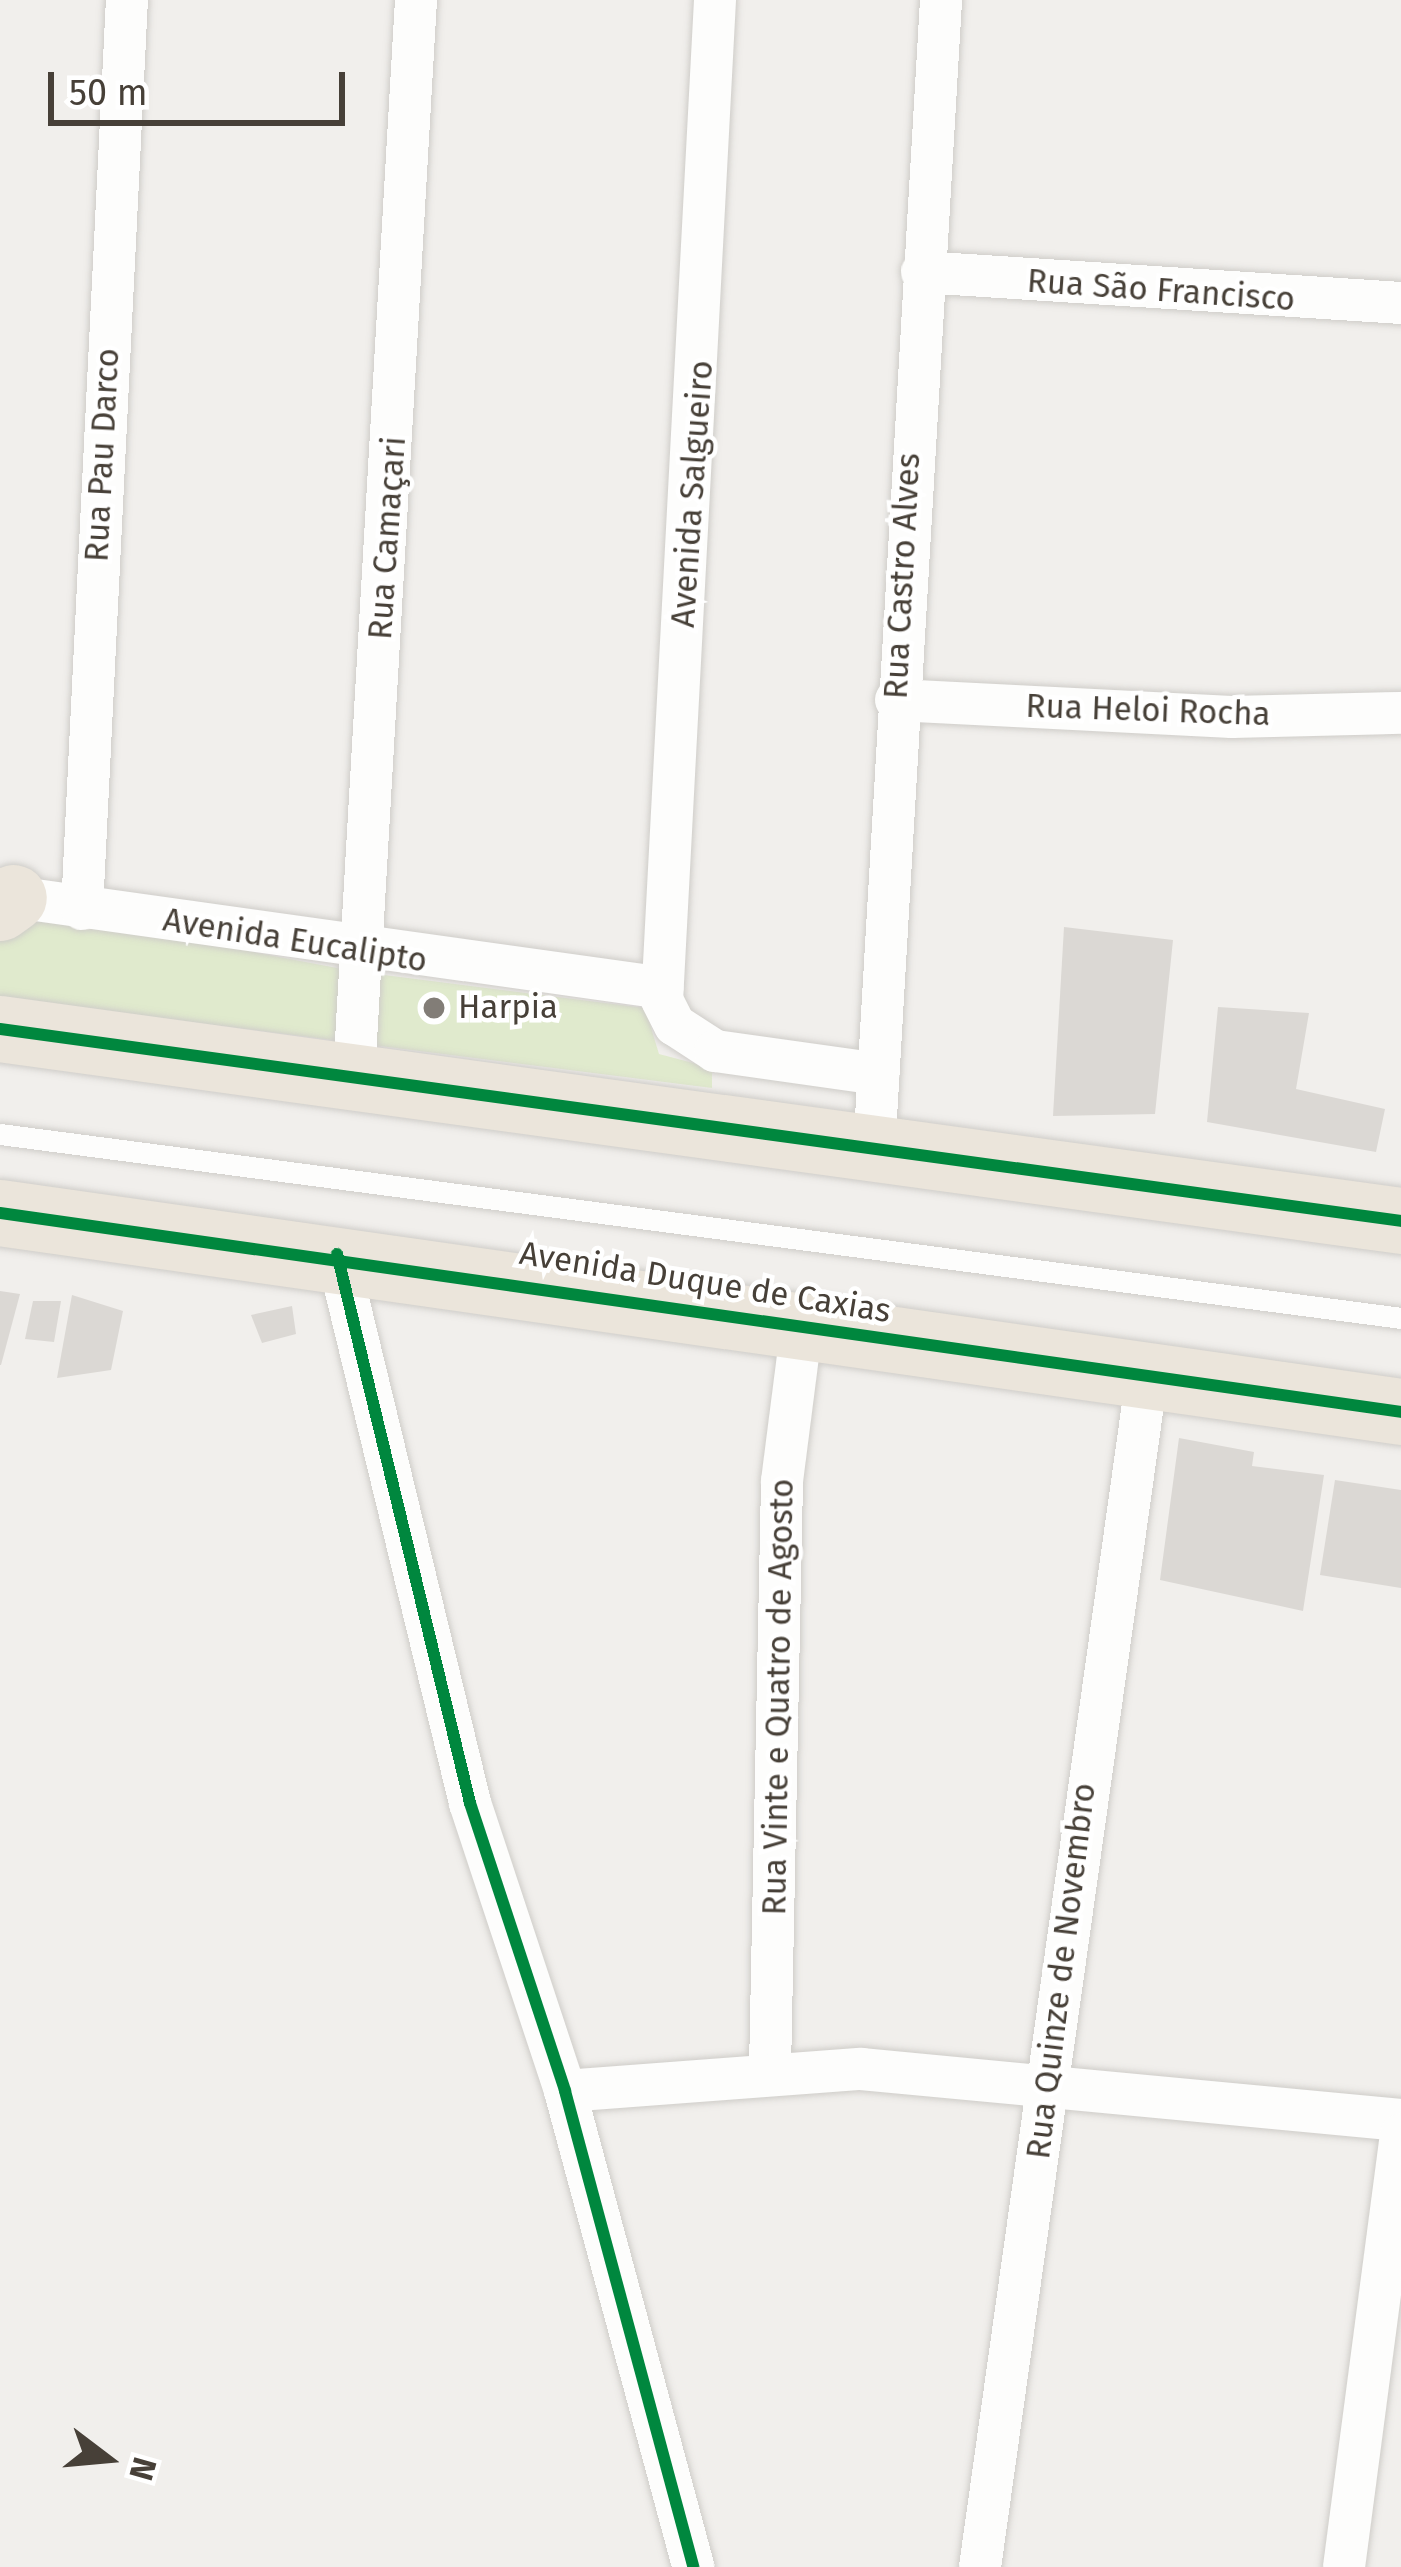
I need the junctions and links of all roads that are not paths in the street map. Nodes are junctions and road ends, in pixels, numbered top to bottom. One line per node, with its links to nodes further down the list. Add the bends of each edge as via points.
1 (128, 0): 10 (street, Rua Pau Darco)
2 (416, 0): 11 (street, Rua Camaçari)
3 (715, 0): 12 (street, Avenida Salgueiro)
4 (941, 0): 5 (street, Rua Castro Alves)
5 (922, 272): 6 (street, Rua São Francisco); 7 (street, Rua Castro Alves)
6 (1401, 303)
7 (896, 700): 8 (street, Rua Heloi Rocha, via 1232,717); 14 (street, Rua Castro Alves)
8 (1401, 713)
9 (5, 901): 10 (street, Avenida Eucalipto)
10 (82, 910): 11 (street, Avenida Eucalipto)
11 (362, 950): 12 (street, Avenida Eucalipto); 15 (street, Rua Camaçari)
12 (663, 988): 14 (street, via 664,1012 715,1051)
13 (0, 1029): 15 (highway)
14 (878, 1074): 17 (street, Rua Castro Alves)
15 (354, 1075): 17 (highway)
16 (0, 1134): 21 (lane)
17 (874, 1152): 19 (highway)
18 (0, 1213): 20 (highway, Avenida Duque de Caxias)
19 (1401, 1221)
20 (337, 1254): 22 (highway, Avenida Duque de Caxias); 27 (street, via 470,1803)
21 (1401, 1318)
22 (802, 1325): 23 (highway, Avenida Duque de Caxias); 25 (street, Rua Vinte e Quatro de Agosto, via 782,1481)
23 (1147, 1376): 24 (highway, Avenida Duque de Caxias); 26 (street, Rua Quinze de Novembro)
24 (1401, 1412)
25 (770, 2070): 26 (street); 27 (street)
26 (1050, 2078): 28 (street); 31 (street, Rua Quinze de Novembro)
27 (565, 2091): 30 (street)
28 (1401, 2120)
29 (1401, 2135): 32 (street)
30 (693, 2567)
31 (980, 2567)
32 (1344, 2567)

